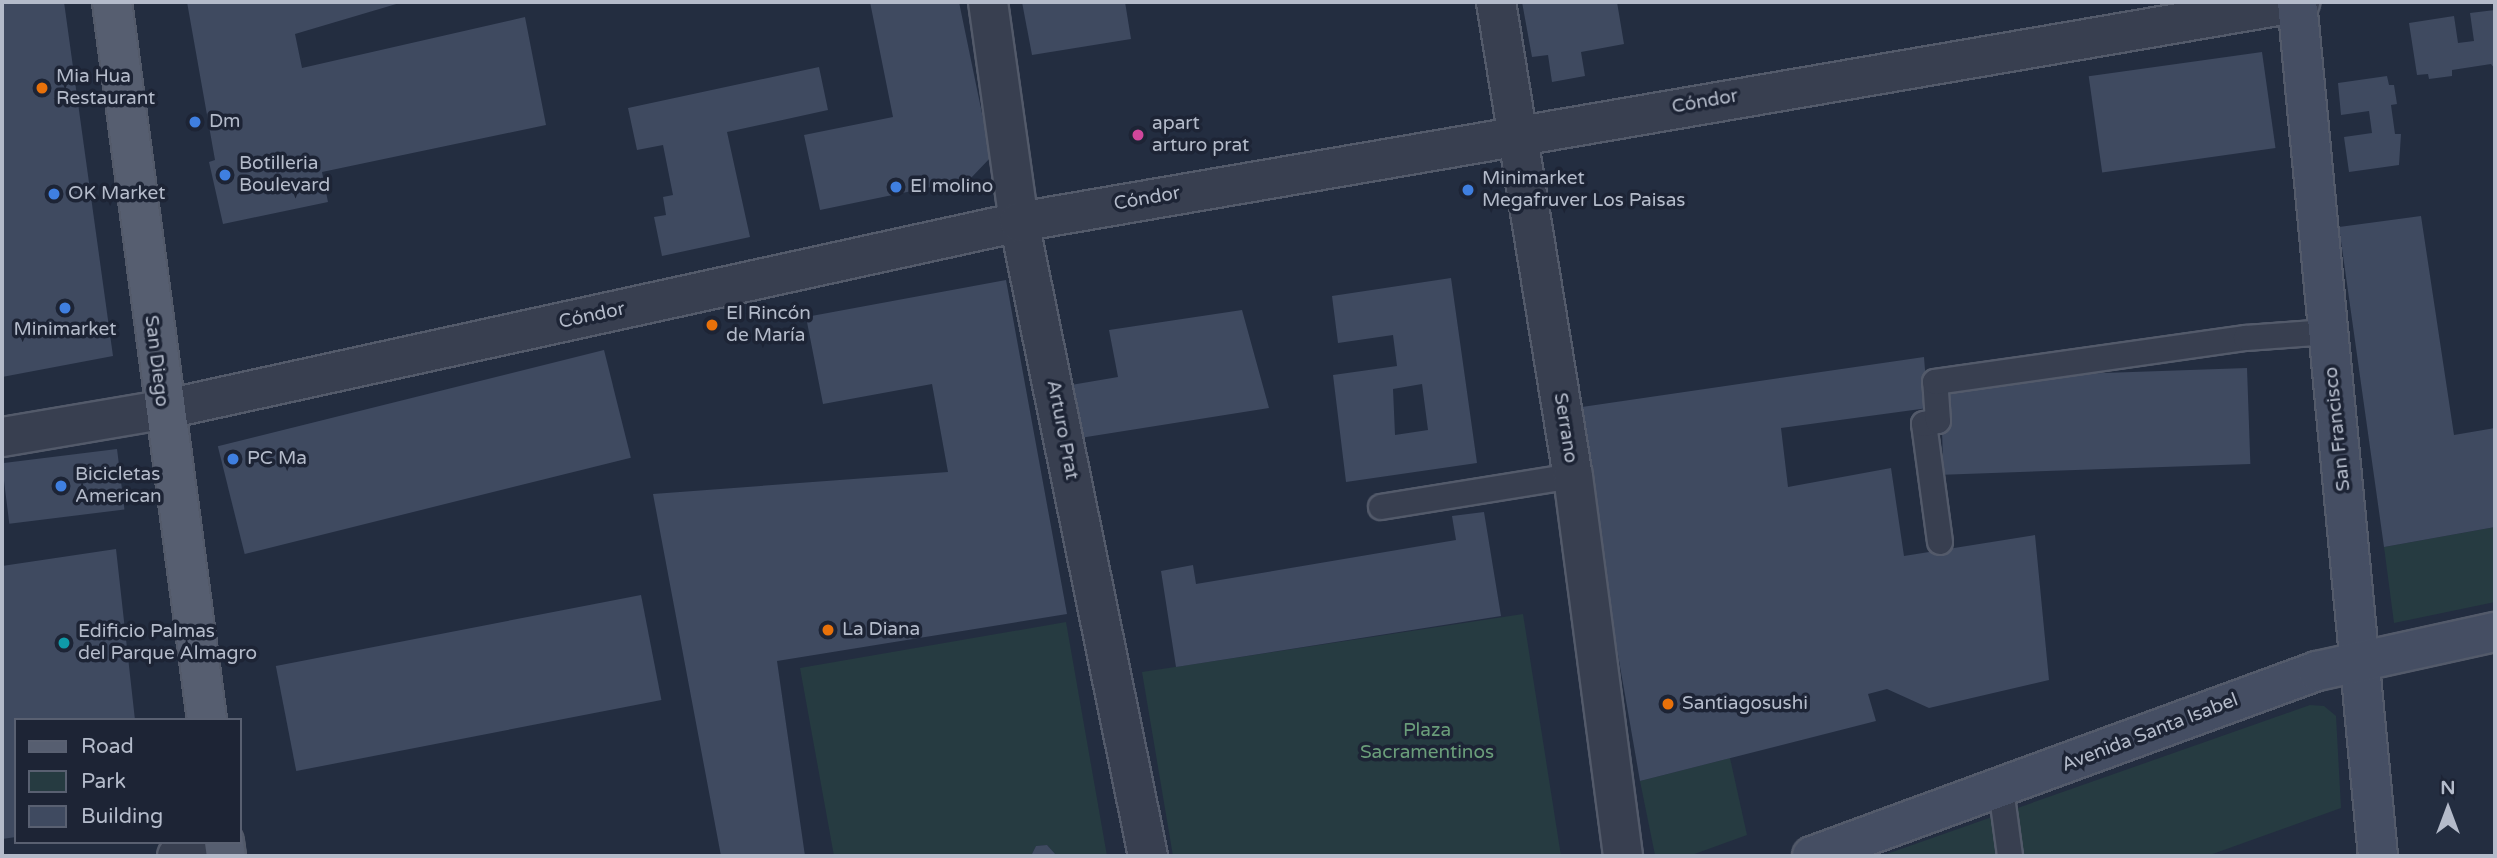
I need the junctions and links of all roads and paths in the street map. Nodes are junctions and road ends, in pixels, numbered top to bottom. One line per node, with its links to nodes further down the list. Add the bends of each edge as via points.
1 (112, 2): 8 (main road, San Diego)
2 (988, 2): 6 (street, Arturo Prat)
3 (1496, 2): 5 (street, Serrano)
4 (2298, 2): 5 (street, Cóndor); 7 (main road, San Francisco)
5 (1517, 134): 6 (street, Cóndor); 10 (street, Serrano)
6 (1019, 222): 8 (street, Cóndor); 19 (street, Arturo Prat)
7 (2328, 332): 12 (lane, via 2246,338 1935,382 1938,421 1924,424); 14 (main road, San Francisco)
8 (162, 410): 9 (street, Cóndor); 15 (main road, San Diego)
9 (2, 436)
10 (1573, 476): 11 (lane); 20 (street, Serrano)
11 (1381, 507)
12 (1940, 542)
13 (2495, 632): 14 (main road, Avenida Santa Isabel)
14 (2362, 658): 16 (main road, Avenida Santa Isabel); 23 (main road, San Francisco)
15 (207, 718)
16 (2001, 789): 21 (main road, Avenida Santa Isabel); 22 (lane)
17 (225, 849): 18 (street)
18 (177, 856)
19 (1148, 856)
20 (1623, 856)
21 (1812, 856)
22 (2010, 856)
23 (2378, 856)

